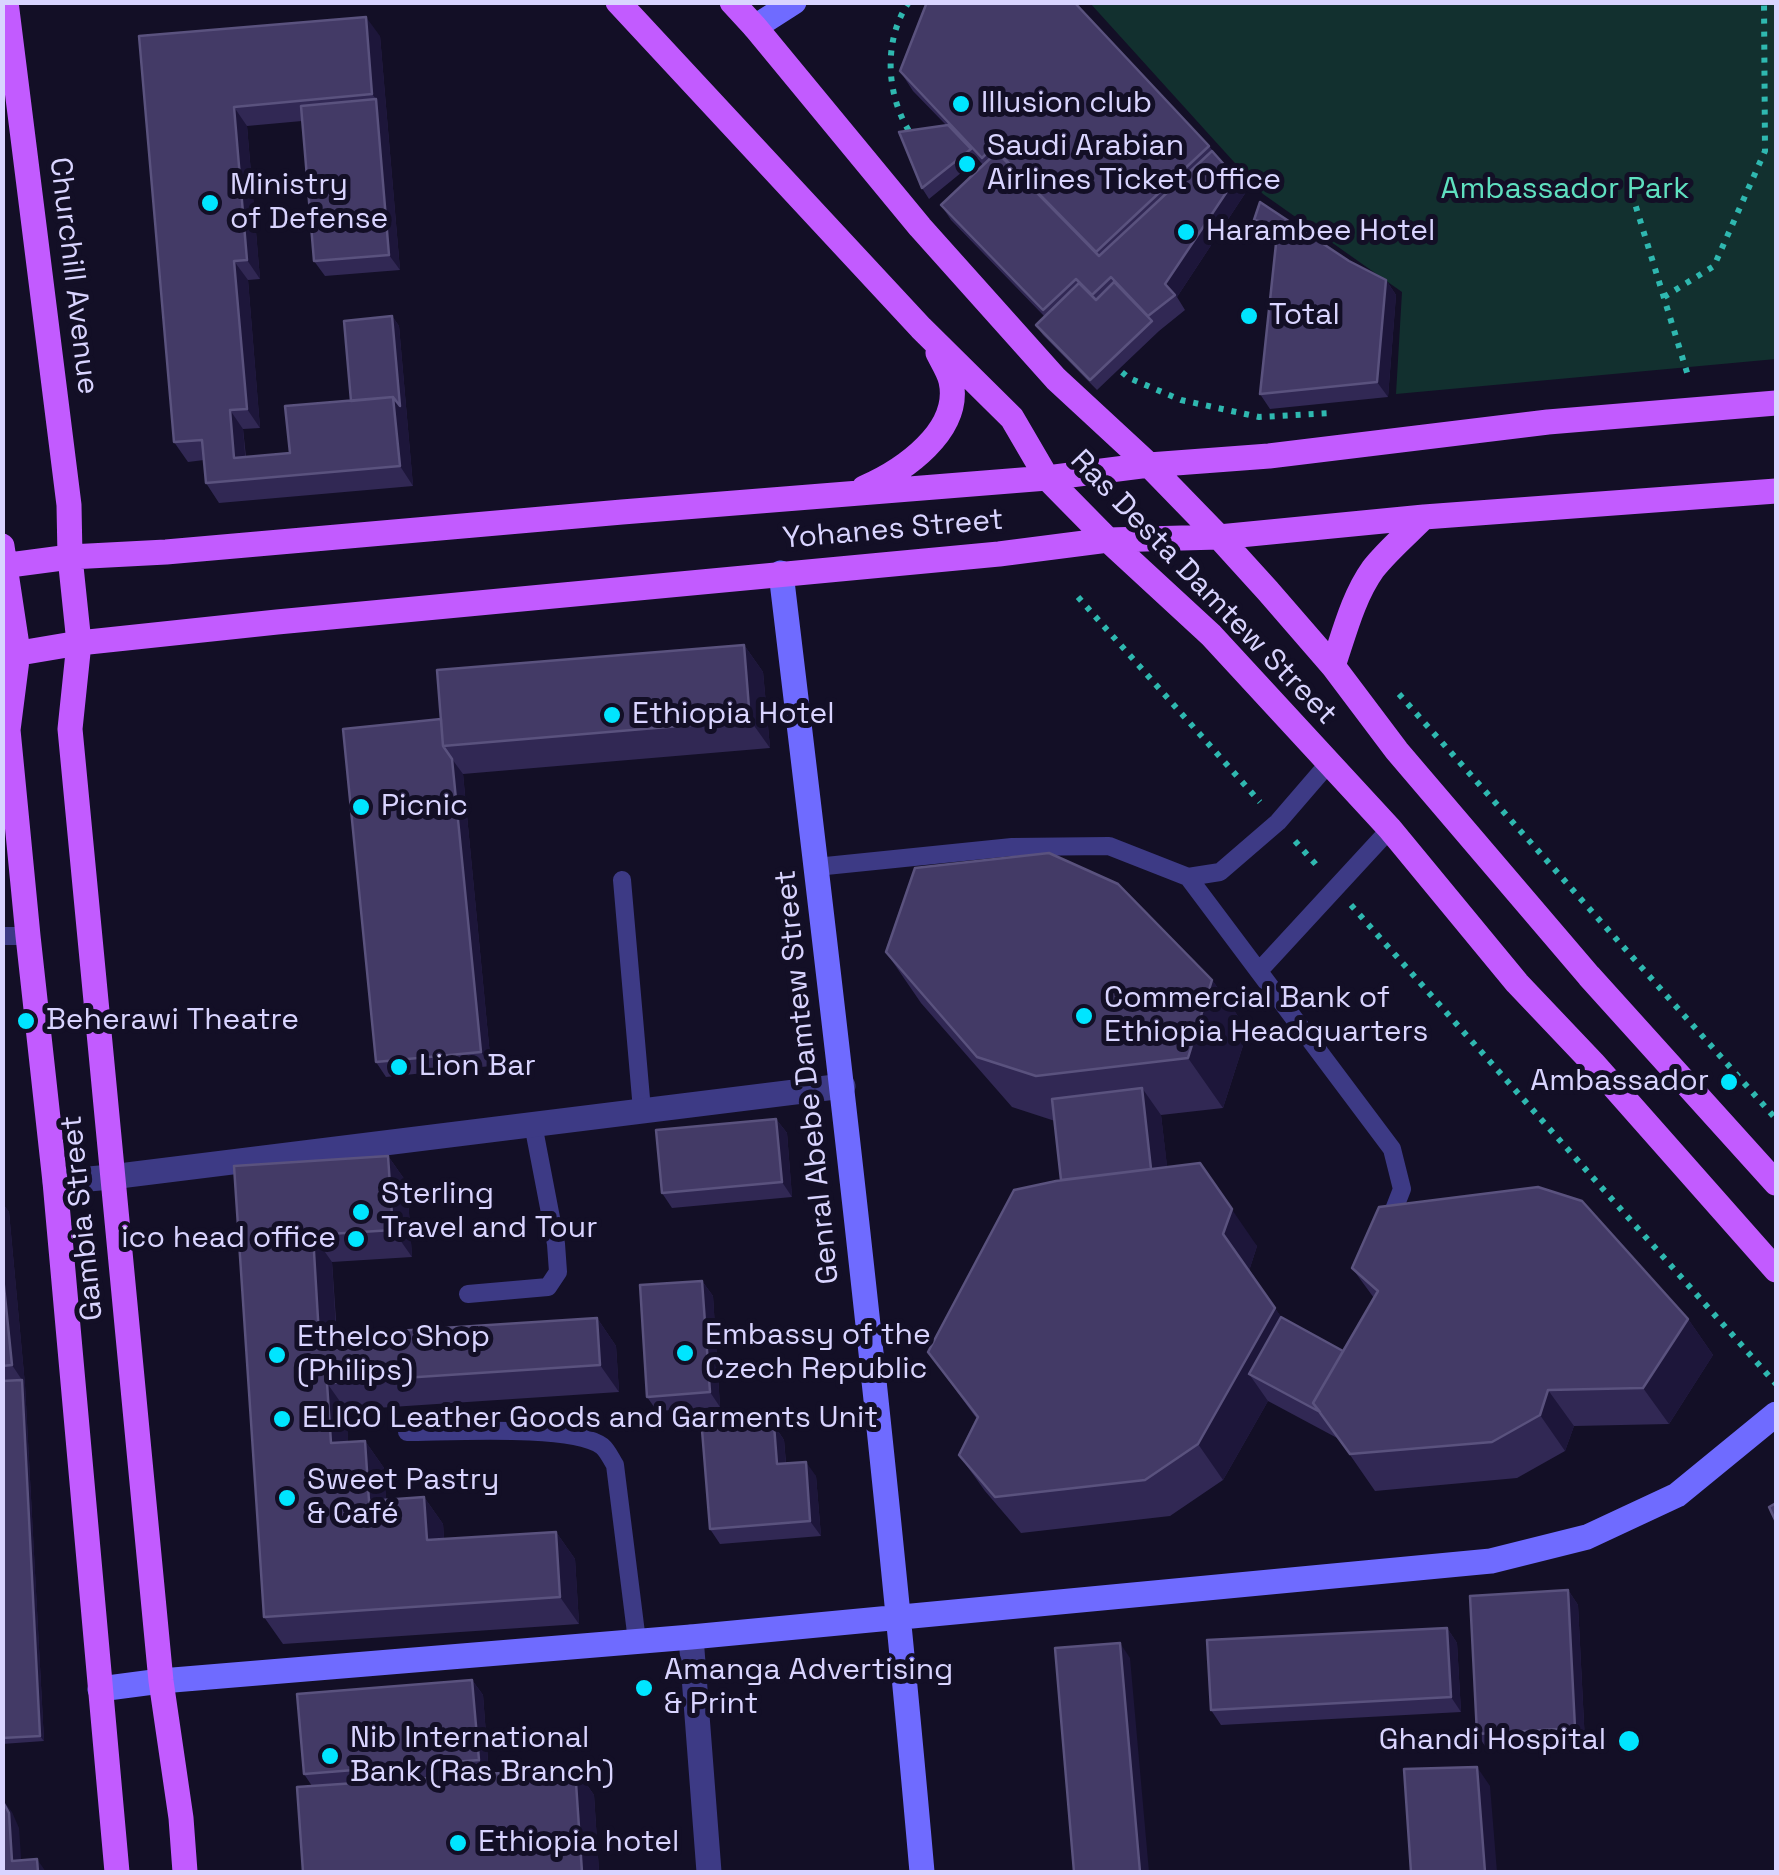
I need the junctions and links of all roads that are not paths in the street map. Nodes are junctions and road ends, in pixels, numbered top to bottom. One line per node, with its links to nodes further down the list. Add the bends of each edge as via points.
1 (6, 2): 15 (main road, Churchill Avenue)
2 (618, 2): 6 (main road, Ras Desta Damtew Street)
3 (732, 2): 5 (main road, Ras Desta Damtew Street)
4 (794, 2): 5 (main road)
5 (755, 27): 8 (main road, Ras Desta Damtew Street, via 1043,365)
6 (921, 328): 9 (main road, Ras Desta Damtew Street, via 1012,418); 11 (main road, via 952,382 951,410 912,461)
7 (1776, 402): 8 (main road, Yohanes Street)
8 (1149, 465): 9 (main road, Yohanes Street); 13 (main road, Ras Desta Damtew Street)
9 (1047, 478): 11 (main road, Yohanes Street); 14 (main road, Ras Desta Damtew Street)
10 (1776, 492): 12 (main road, Yohanes Street)
11 (848, 494): 15 (main road, Yohanes Street)
12 (1424, 517): 13 (main road, Yohanes Street); 20 (main road, via 1372,572)
13 (1219, 537): 14 (main road, Yohanes Street); 20 (main road, Ras Desta Damtew Street)
14 (1108, 540): 17 (main road, Yohanes Street); 21 (main road, Ras Desta Damtew Street, via 1211,635)
15 (70, 557): 16 (main road, Yohanes Street); 18 (main road, Gambia Street)
16 (4, 559): 19 (main road, Gambia Street)
17 (781, 573): 18 (main road, Yohanes Street); 23 (main road, Genral Abebe Damtew Street)
18 (79, 643): 19 (main road, Yohanes Street); 31 (main road, Gambia Street, via 70,729)
19 (10, 654): 26 (main road, Gambia Street)
20 (1332, 666): 33 (main road, Ras Desta Damtew Street, via 1589,976)
21 (1328, 764): 22 (main road, Ras Desta Damtew Street); 24 (lane, via 1278,822 1220,872)
22 (1390, 829): 27 (lane); 35 (main road, Ras Desta Damtew Street, via 1517,983)
23 (816, 867): 24 (lane, via 1109,846); 28 (main road, Genral Abebe Damtew Street)
24 (1188, 877): 27 (lane)
25 (622, 880): 29 (lane)
26 (15, 936): 32 (main road, Gambia Street)
27 (1258, 971): 34 (lane, via 1392,1149 1402,1189)
28 (843, 1086): 29 (street); 39 (main road, Genral Abebe Damtew Street)
29 (642, 1110): 30 (street)
30 (533, 1124): 31 (street); 36 (lane, via 558,1272 548,1287)
31 (112, 1178): 32 (street); 42 (main road, Gambia Street)
32 (55, 1182): 43 (main road, Gambia Street)
33 (1776, 1183)
34 (1381, 1244)
35 (1776, 1270)
36 (468, 1294)
37 (1776, 1414): 39 (main road, via 1677,1494 1587,1537 1491,1561)
38 (407, 1432): 41 (lane, via 560,1432 605,1448 615,1465)
39 (899, 1616): 40 (main road); 47 (main road, Genral Abebe Damtew Street)
40 (691, 1636): 41 (main road); 46 (street)
41 (637, 1641): 42 (main road)
42 (162, 1680): 43 (main road); 45 (main road, Gambia Street)
43 (100, 1689): 44 (main road, Gambia Street)
44 (117, 1872)
45 (184, 1872)
46 (709, 1872)
47 (922, 1872)

